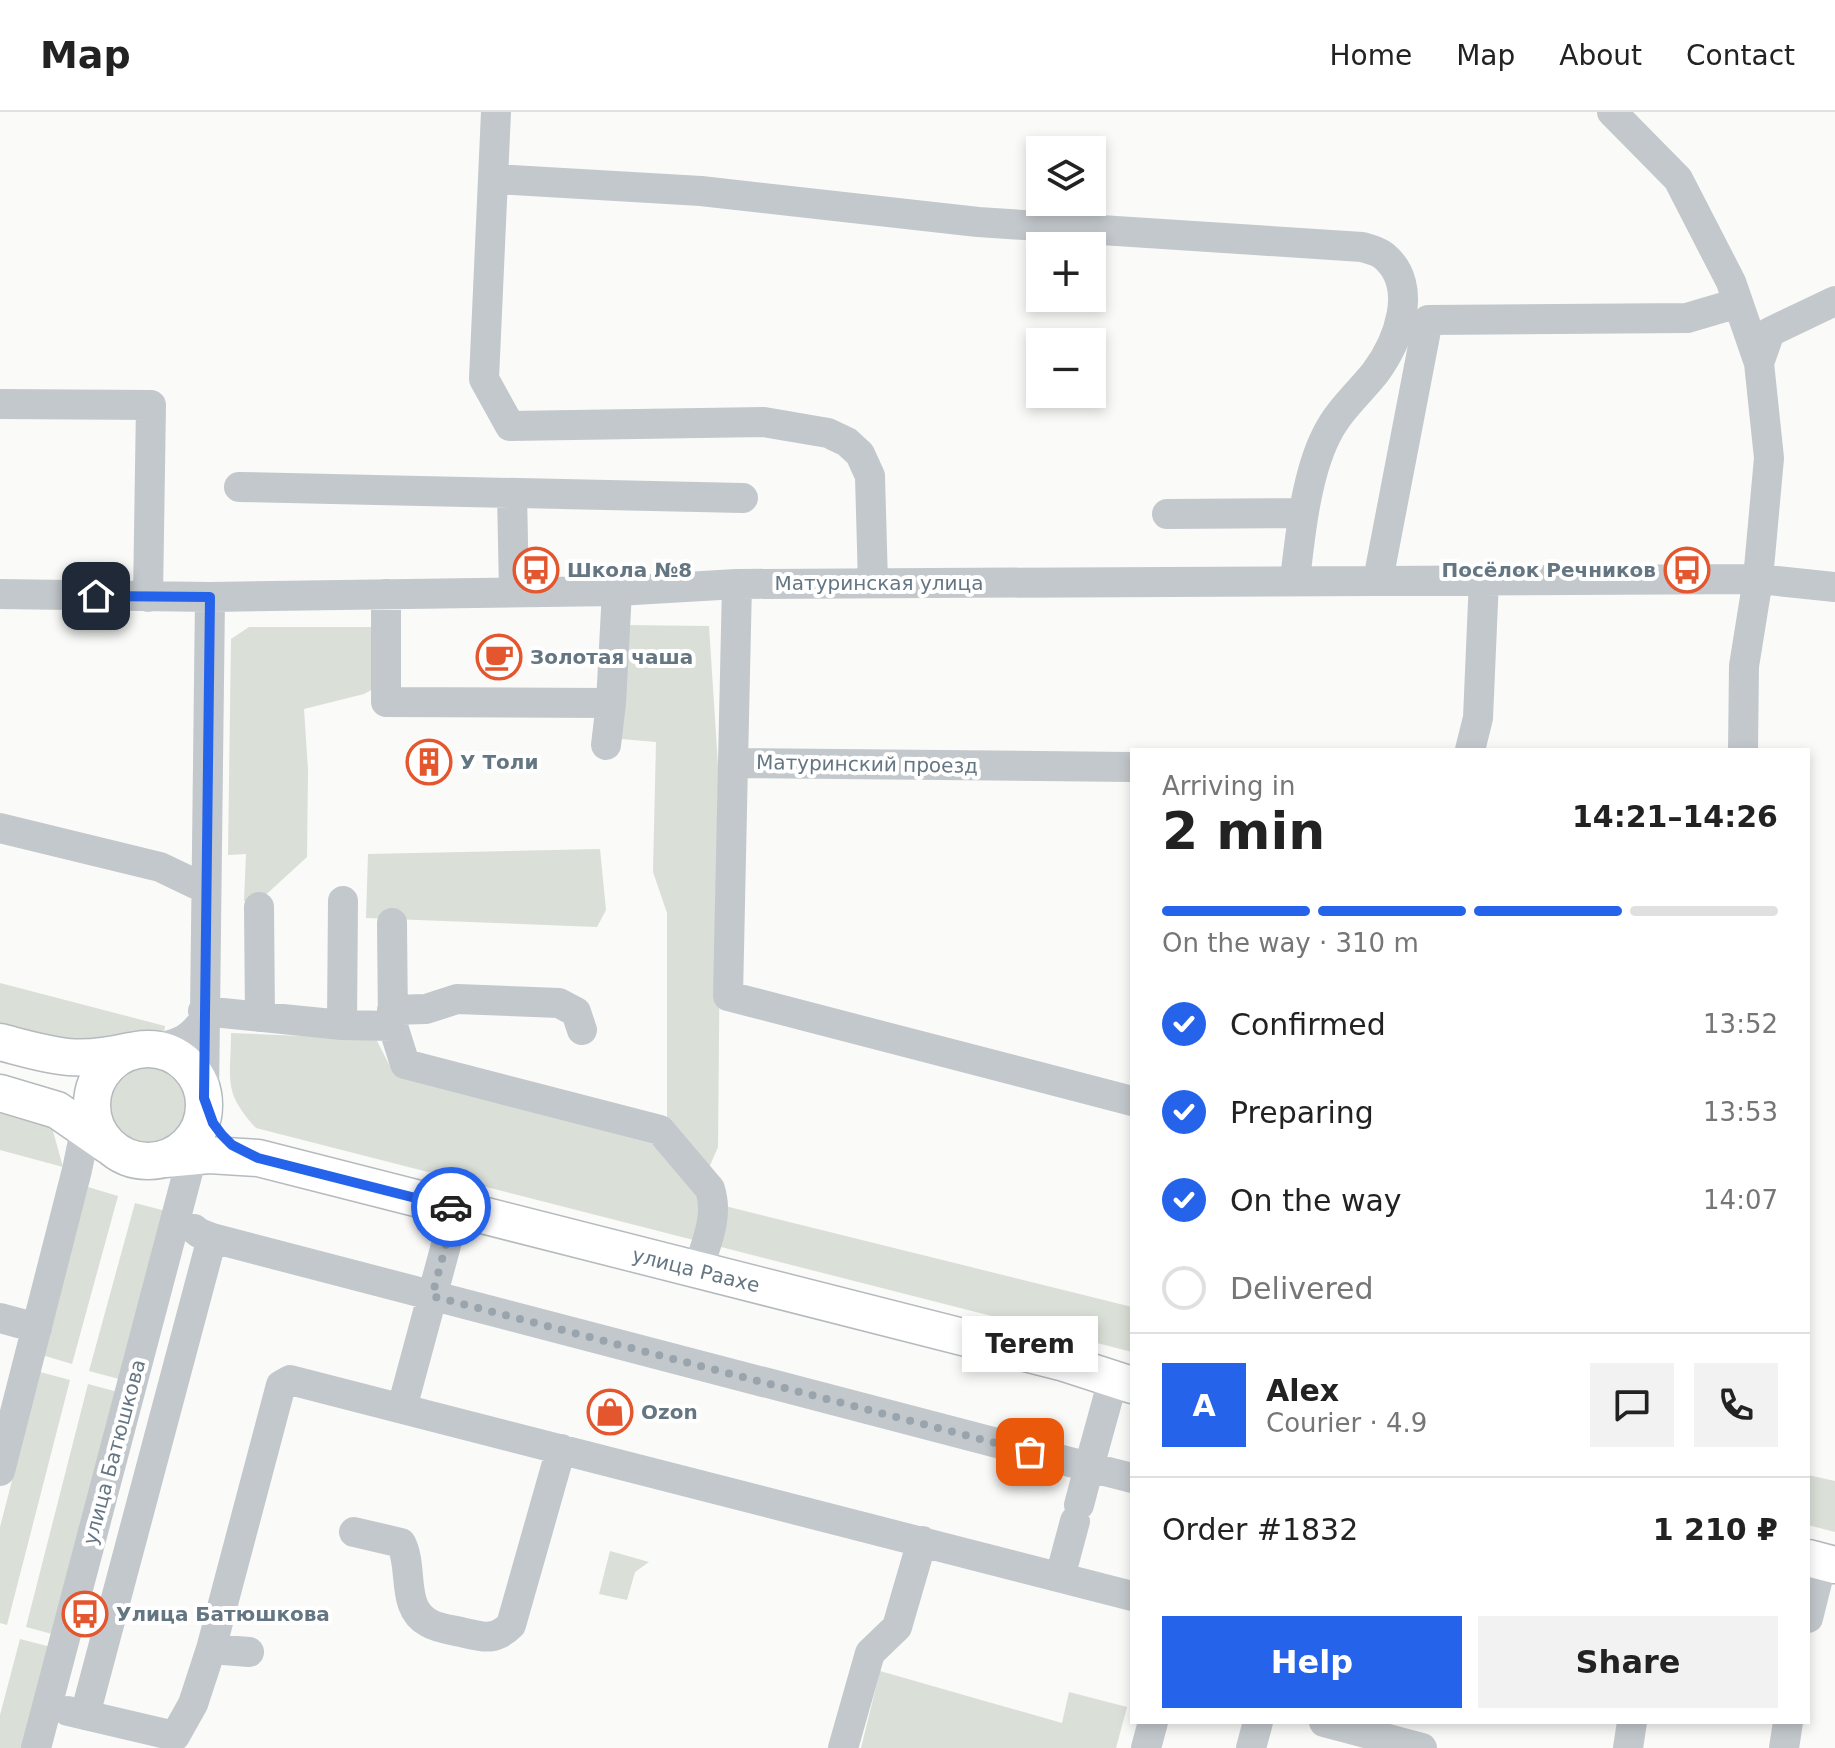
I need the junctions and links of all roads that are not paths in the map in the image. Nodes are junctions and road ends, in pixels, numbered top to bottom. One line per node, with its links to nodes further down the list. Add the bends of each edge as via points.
1 (496, 112): 3 (street)
2 (1612, 112): 5 (street, via 1678,179)
3 (494, 179): 11 (street, via 701,191 978,222 1362,247 1382,253 1398,270 1403,288 1393,343 1324,439); 17 (street, via 484,379 510,426 764,422 828,433 860,454 870,476)
4 (1835, 301): 6 (street, via 1770,332)
5 (1738, 303): 6 (street); 16 (street, via 1687,318 1428,320)
6 (1759, 363): 14 (street, via 1769,458)
7 (0, 404): 24 (street, via 151,405)
8 (239, 487): 9 (street)
9 (512, 493): 10 (street); 20 (street)
10 (743, 498)
11 (1303, 513): 12 (street); 15 (street)
12 (1167, 514)
13 (1484, 579): 14 (street, Матуринская улица); 16 (street, Матуринская улица); 28 (street, via 1478,718)
14 (1758, 579): 19 (street, Матуринская улица); 29 (street, via 1744,666)
15 (1295, 580): 16 (street, Матуринская улица); 17 (street, Матуринская улица)
16 (1378, 580)
17 (873, 583): 18 (street, Матуринская улица)
18 (737, 584): 21 (street, Матуринская улица); 30 (street, Матуринский проезд)
19 (1835, 587)
20 (514, 591): 21 (street, Матуринская улица); 23 (street, Матуринская улица)
21 (617, 591): 26 (street)
22 (0, 594): 24 (street, Матуринская улица)
23 (386, 594): 25 (street, Матуринская улица); 26 (street, via 386,702)
24 (148, 597): 25 (street, Матуринская улица)
25 (210, 597): 33 (street, улица Батюшкова)
26 (611, 703): 27 (street)
27 (606, 745)
28 (1470, 748)
29 (1743, 748)
30 (733, 763): 31 (street, Матуринский проезд); 45 (street, via 728,996)
31 (1130, 767)
32 (0, 828): 33 (street, via 160,867)
33 (206, 889): 37 (street, улица Батюшкова)
34 (343, 901): 40 (street)
35 (259, 907): 38 (street)
36 (392, 923): 39 (street)
37 (203, 1016): 38 (street); 43 (street, via 180,1044); 47 (street, улица Батюшкова)
38 (260, 1017): 40 (street)
39 (392, 1018): 40 (street); 41 (street, via 457,999 559,1003 576,1012); 52 (street, via 405,1064 660,1130 710,1189 713,1200 714,1216)
40 (342, 1025)
41 (582, 1030)
42 (0, 1042): 43 (main road, via 73,1059)
43 (142, 1050): 46 (main road, via 105,1068); 47 (main road, via 171,1053 199,1080)
44 (0, 1093): 46 (main road)
45 (1130, 1100)
46 (96, 1125): 47 (main road, via 121,1154 142,1161); 55 (street)
47 (190, 1136): 48 (main road, via 218,1155); 48 (main road, via 213,1123 232,1145); 50 (street, улица Батюшкова)
48 (258, 1158): 49 (main road, улица Раахе)
49 (456, 1208): 52 (main road, улица Раахе); 53 (street)
50 (178, 1211): 51 (street, via 199,1233); 70 (street, улица Батюшкова)
51 (212, 1238): 53 (street); 71 (street)
52 (698, 1270): 56 (main road, улица Раахе, via 1061,1362)
53 (432, 1296): 57 (street); 59 (street)
54 (0, 1318): 55 (street)
55 (37, 1328): 60 (street)
56 (1123, 1383): 59 (street)
57 (402, 1408): 58 (street); 68 (street, via 290,1380 281,1385)
58 (561, 1449): 62 (street, via 511,1625 500,1636 484,1638 430,1624 410,1601 407,1554 401,1543); 63 (street)
59 (1089, 1467): 61 (street); 65 (street)
60 (0, 1471)
61 (1130, 1477)
62 (354, 1532)
63 (922, 1541): 65 (street); 80 (street, via 897,1627 870,1653)
64 (1822, 1562): 67 (street)
65 (1060, 1577): 66 (street)
66 (1130, 1595)
67 (1810, 1610)
68 (211, 1649): 69 (street); 78 (street)
69 (249, 1652)
70 (47, 1705): 71 (street); 79 (street, улица Батюшкова)
71 (85, 1715): 78 (street)
72 (1152, 1724): 81 (street)
73 (1257, 1724): 82 (street)
74 (1324, 1724): 83 (street)
75 (1332, 1724): 84 (street)
76 (1632, 1724): 85 (street)
77 (1788, 1724): 86 (street)
78 (174, 1742)
79 (36, 1748)
80 (843, 1748)
81 (1146, 1748)
82 (1251, 1748)
83 (1318, 1748)
84 (1422, 1748)
85 (1628, 1748)
86 (1784, 1748)

